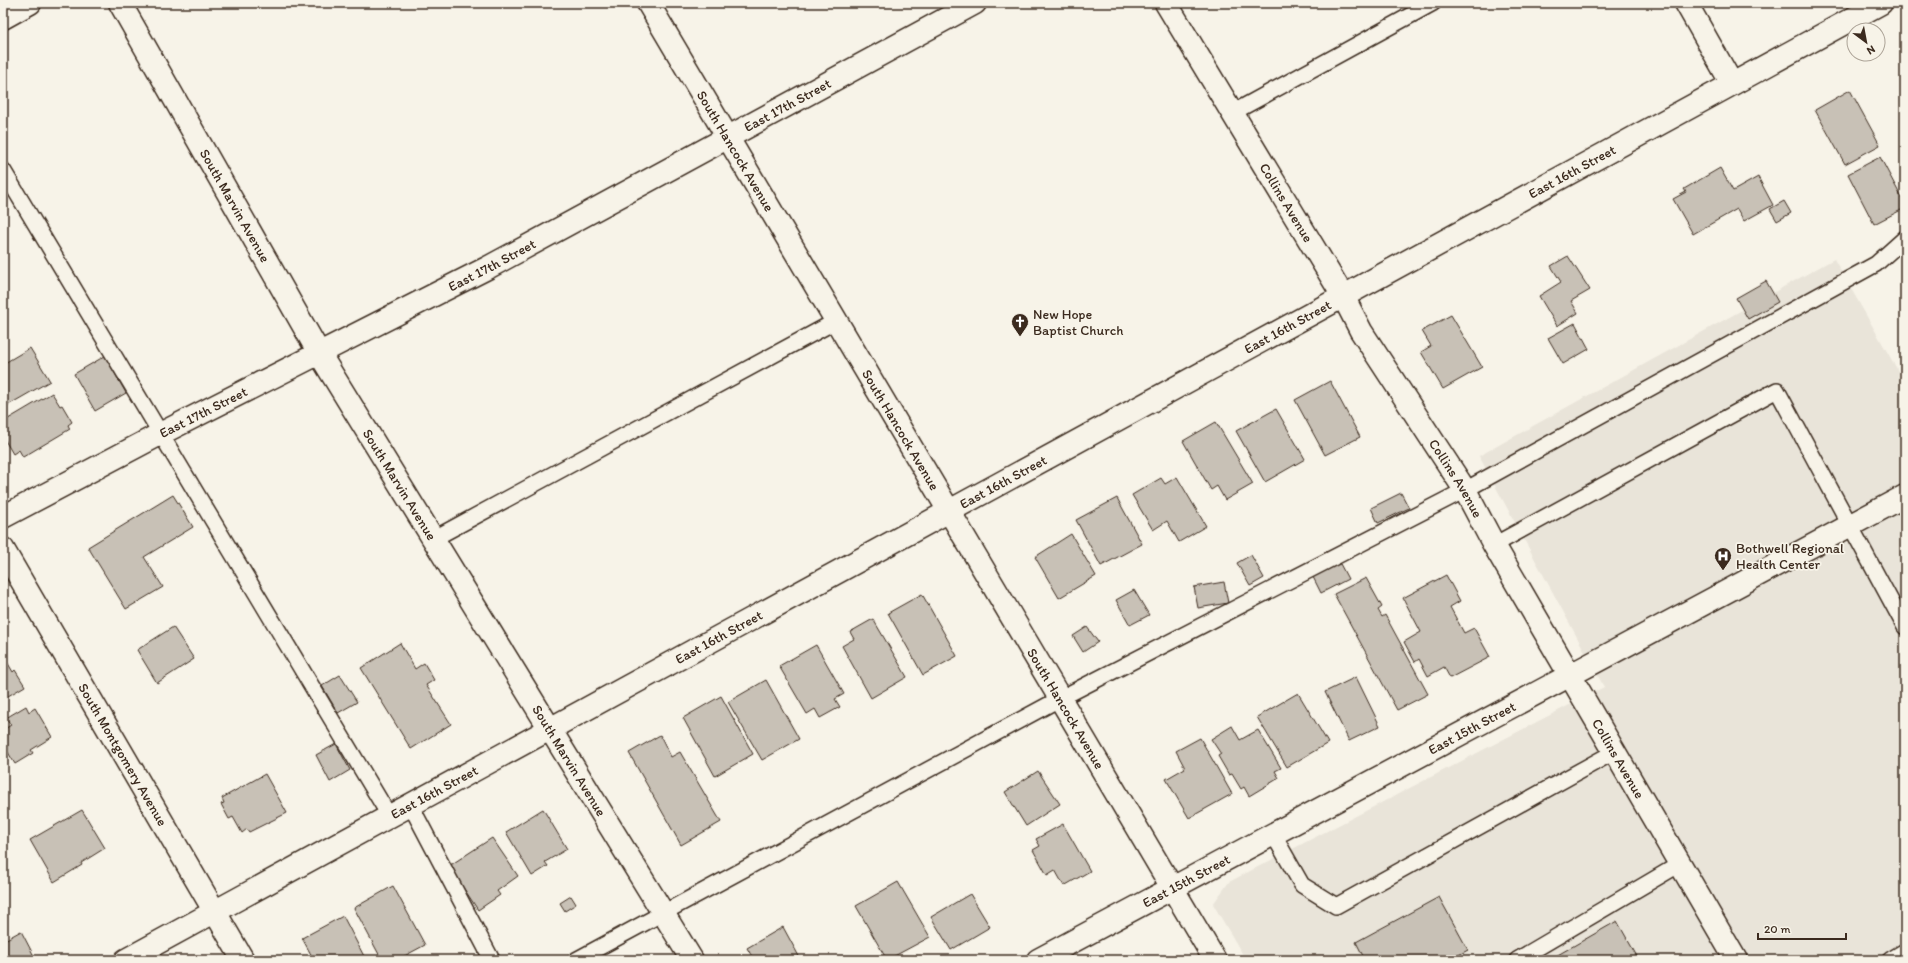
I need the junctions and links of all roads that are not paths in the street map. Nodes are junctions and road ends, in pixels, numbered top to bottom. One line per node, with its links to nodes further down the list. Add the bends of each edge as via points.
1 (30, 3): 9 (street)
2 (120, 3): 17 (street, South Marvin Avenue)
3 (648, 3): 12 (street, South Hancock Avenue)
4 (975, 3): 12 (street, East 17th Street)
5 (1166, 3): 11 (street, Collins Avenue)
6 (1433, 3): 11 (lane)
7 (1686, 3): 10 (street)
8 (1881, 3): 10 (street, East 16th Street)
9 (3, 18)
10 (1732, 84): 15 (street, East 16th Street)
11 (1232, 113): 15 (street, Collins Avenue)
12 (728, 138): 16 (street, South Hancock Avenue); 17 (street, East 17th Street, via 489,267)
13 (3, 170): 18 (lane)
14 (1905, 238): 19 (lane, via 1876,264)
15 (1343, 296): 19 (street, Collins Avenue, via 1361,331); 21 (street, East 16th Street)
16 (836, 321): 21 (street, South Hancock Avenue); 24 (lane)
17 (319, 353): 18 (street, East 17th Street); 24 (street, South Marvin Avenue)
18 (162, 434): 22 (street, East 17th Street); 33 (lane)
19 (1465, 490): 25 (street, Collins Avenue); 29 (lane)
20 (1905, 496): 23 (street, East 15th Street)
21 (949, 511): 29 (street, South Hancock Avenue); 30 (street, East 16th Street)
22 (3, 517)
23 (1850, 526): 25 (lane, via 1777,390); 27 (lane); 28 (street, East 15th Street)
24 (433, 539): 30 (street, South Marvin Avenue)
25 (1494, 545): 28 (street, Collins Avenue)
26 (3, 549): 37 (street, South Montgomery Avenue)
27 (1905, 627)
28 (1569, 675): 31 (street, Collins Avenue); 34 (street, East 15th Street)
29 (1061, 698): 36 (street, South Hancock Avenue); 38 (lane)
30 (549, 729): 32 (street, East 16th Street); 38 (street, South Marvin Avenue)
31 (1614, 752): 34 (lane, via 1336,906 1302,885); 35 (street, Collins Avenue)
32 (411, 806): 33 (street, East 16th Street); 42 (lane)
33 (390, 817): 37 (street, East 16th Street)
34 (1273, 834): 36 (street, East 15th Street)
35 (1680, 864): 47 (lane); 48 (street, Collins Avenue)
36 (1172, 889): 45 (street, East 15th Street); 46 (street, South Hancock Avenue)
37 (214, 912): 40 (street, East 16th Street); 41 (street, South Montgomery Avenue)
38 (662, 913): 43 (lane); 44 (street, South Marvin Avenue)
39 (1905, 952): 49 (lane)
40 (126, 960)
41 (243, 960)
42 (492, 960)
43 (576, 960)
44 (692, 960)
45 (1038, 960)
46 (1215, 960)
47 (1517, 960)
48 (1736, 960)
49 (1890, 960)

